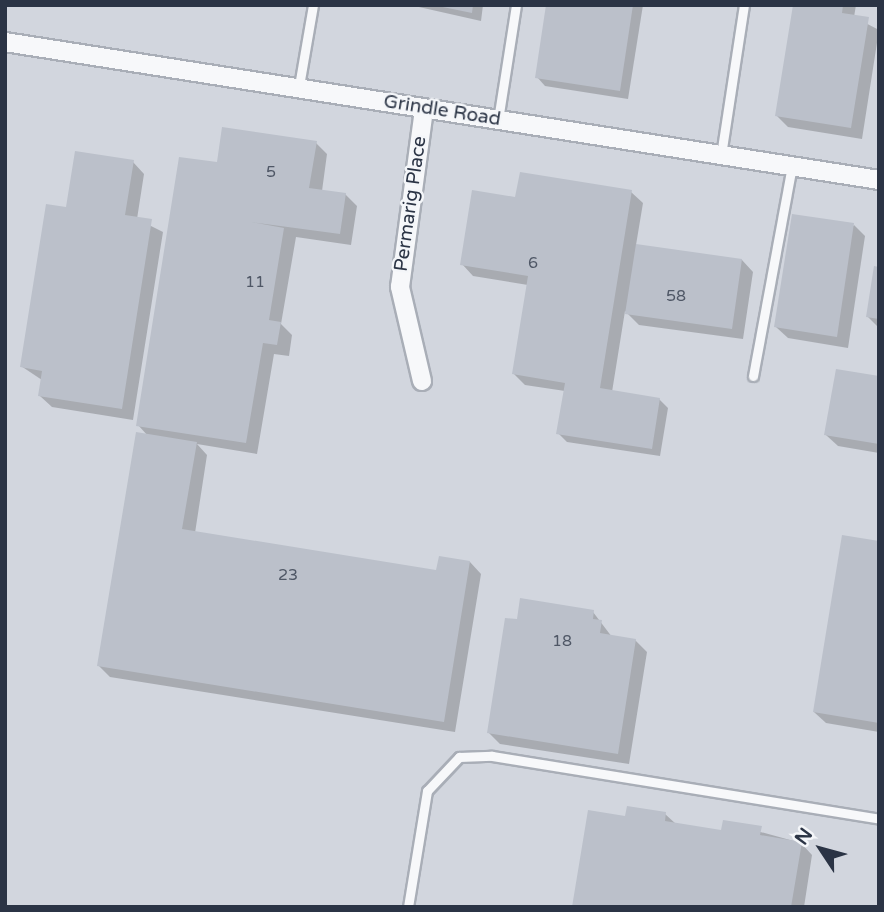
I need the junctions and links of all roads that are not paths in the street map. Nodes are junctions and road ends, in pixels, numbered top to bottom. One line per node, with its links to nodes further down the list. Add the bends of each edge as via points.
1 (313, 5): 5 (lane)
2 (516, 5): 7 (lane)
3 (744, 5): 8 (lane)
4 (5, 42): 5 (street, Grindle Road)
5 (299, 86): 6 (street, Grindle Road)
6 (424, 109): 7 (street, Grindle Road); 12 (street, Permarig Place, via 400,287)
7 (498, 120): 8 (street, Grindle Road)
8 (721, 155): 9 (street, Grindle Road)
9 (792, 166): 10 (street, Grindle Road); 11 (lane)
10 (879, 180)
11 (753, 376)
12 (422, 381)
13 (879, 819): 14 (lane, via 492,756 459,757 427,791)
14 (408, 907)

